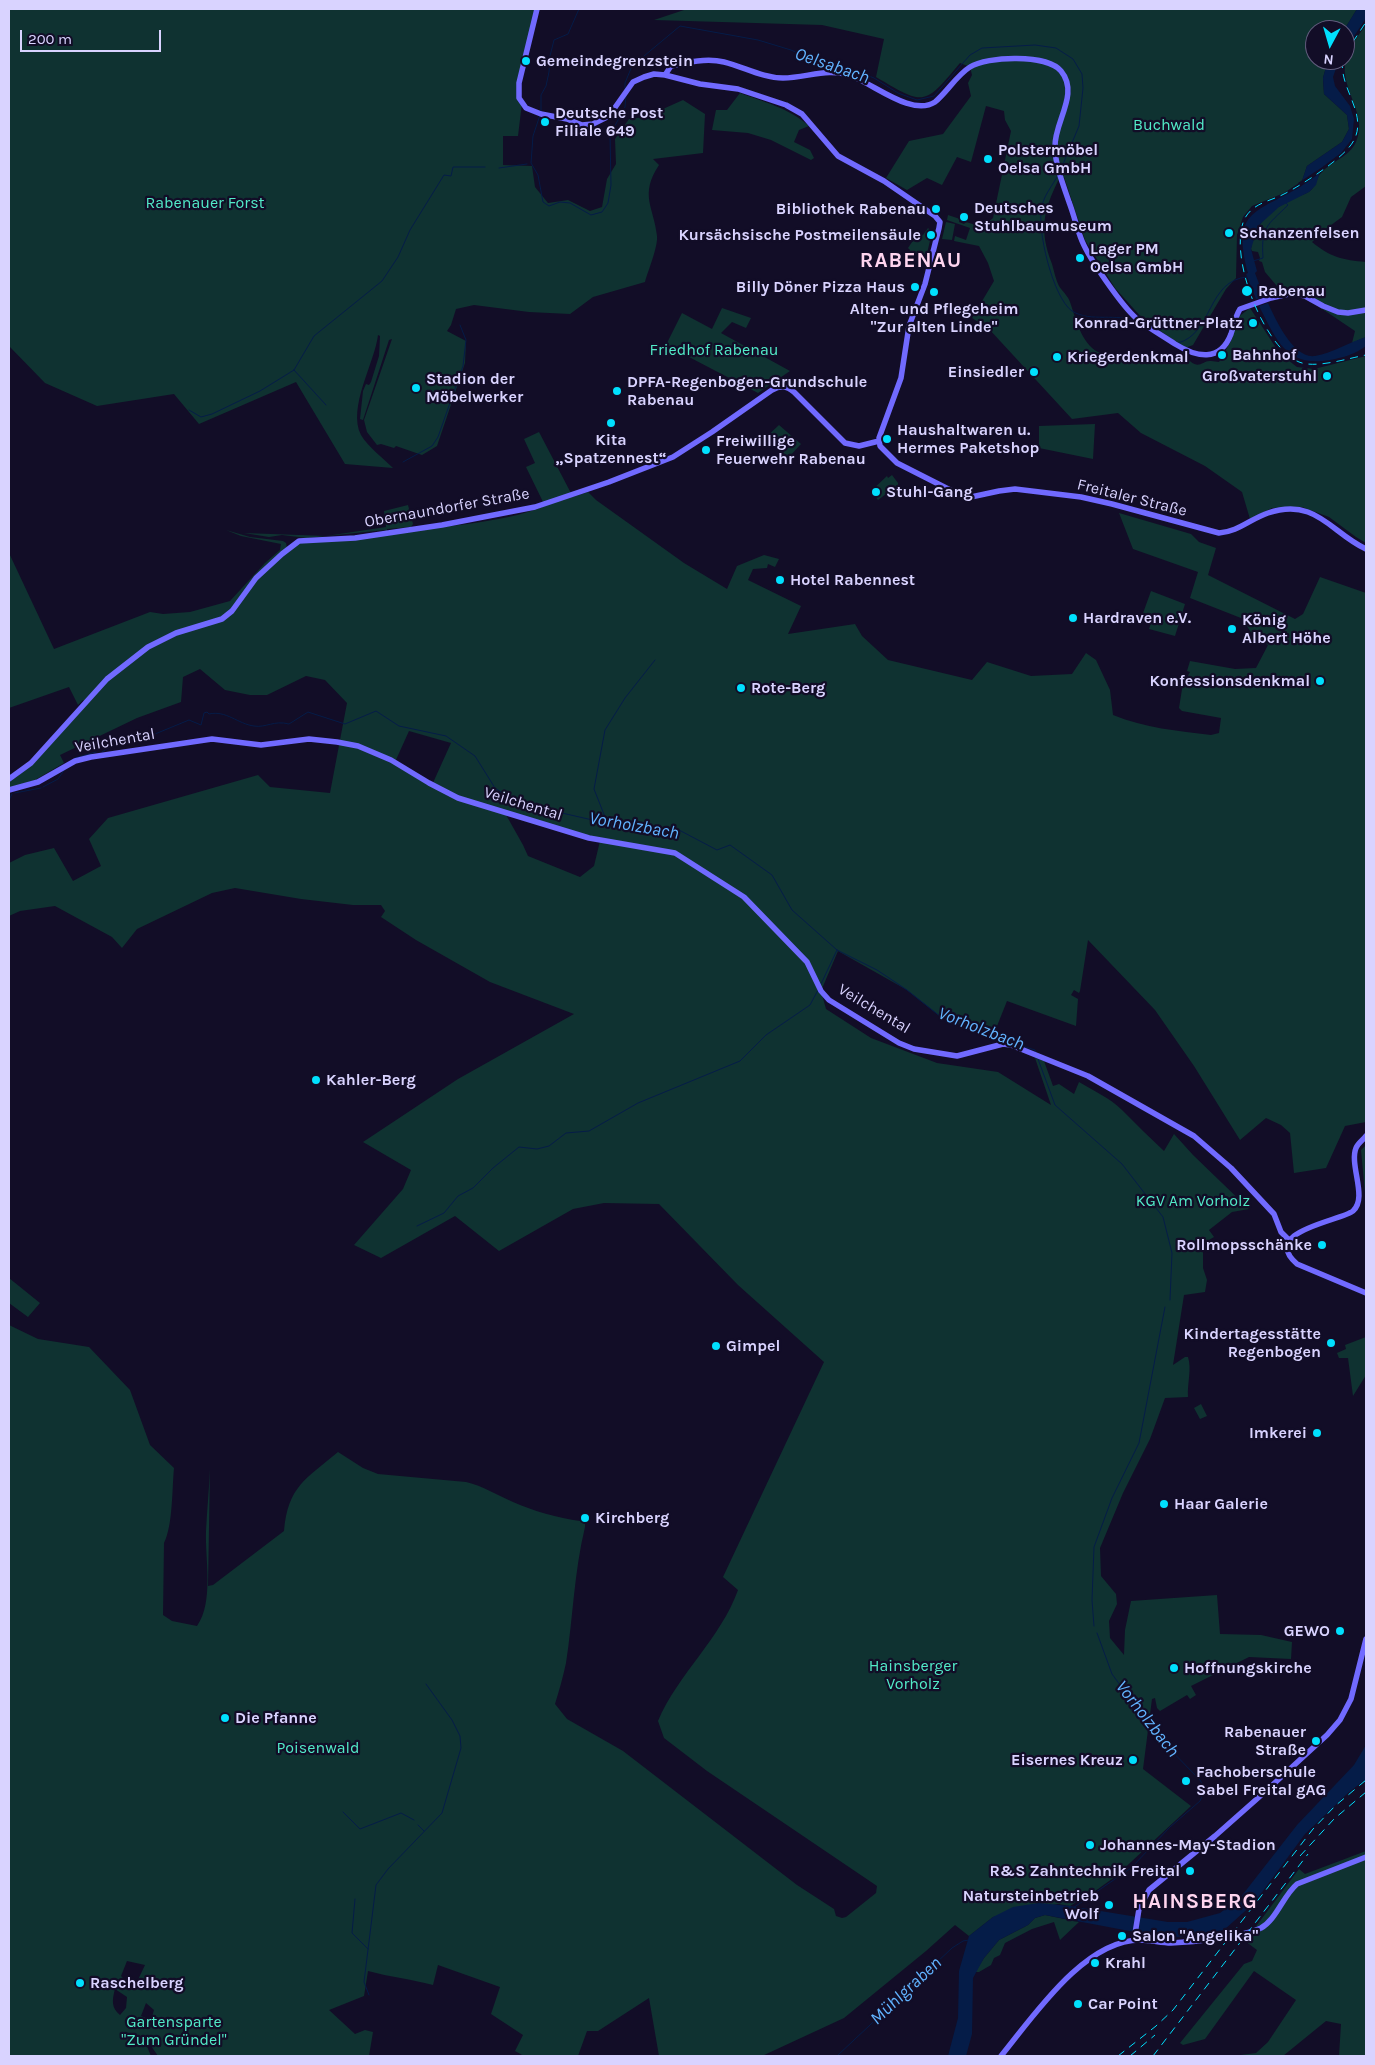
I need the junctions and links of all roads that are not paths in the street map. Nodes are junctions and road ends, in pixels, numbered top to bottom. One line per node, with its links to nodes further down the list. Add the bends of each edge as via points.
1 (537, 9): 2 (street, via 519,83 519,98 526,108 582,126 593,124 612,114 633,82 654,74)
2 (665, 75): 3 (street, via 671,66 711,61 780,78 839,72 907,104 928,106 970,67 986,60 1025,59 1048,64 1060,69 1068,89 1055,146 1061,178 1082,242 1136,318 1199,355 1220,351 1230,336 1240,309 1285,294 1306,296 1338,312); 4 (street, via 738,89 793,109 808,120 834,152 929,210 940,222 909,326 901,378)
3 (1366, 310)
4 (878, 440): 5 (street, Freitaler Straße, via 897,463 964,497 1015,489 1081,497 1219,533 1234,531 1276,511 1301,511 1321,517); 6 (street, Obernaundorfer Straße, via 859,446 845,443 794,392 780,386 674,457 535,507 355,538 299,542 256,578 232,611 222,619 176,633 148,646 107,679 31,763)
5 (1366, 549)
6 (9, 779)
7 (9, 790): 9 (street, Veilchental, via 38,782 75,761 212,740 261,744 309,739 358,746 391,760 449,794 479,805 589,838 675,853 744,897 807,962 829,1000 847,1012 914,1049 957,1056 1003,1044 1105,1085 1194,1136 1231,1168 1274,1214)
8 (1366, 1136): 9 (street, via 1354,1155 1359,1196 1355,1209 1311,1226)
9 (1290, 1241): 10 (street, via 1288,1251 1297,1264)
10 (1366, 1293)
11 (1366, 1640): 13 (street, via 1351,1699 1337,1724 1215,1836 1154,1885 1143,1899)
12 (1366, 1857): 13 (street, via 1297,1884 1288,1892 1270,1921 1260,1928 1240,1934 1183,1941)
13 (1134, 1940): 14 (street, via 1099,1953 1081,1964)
14 (1001, 2056)

